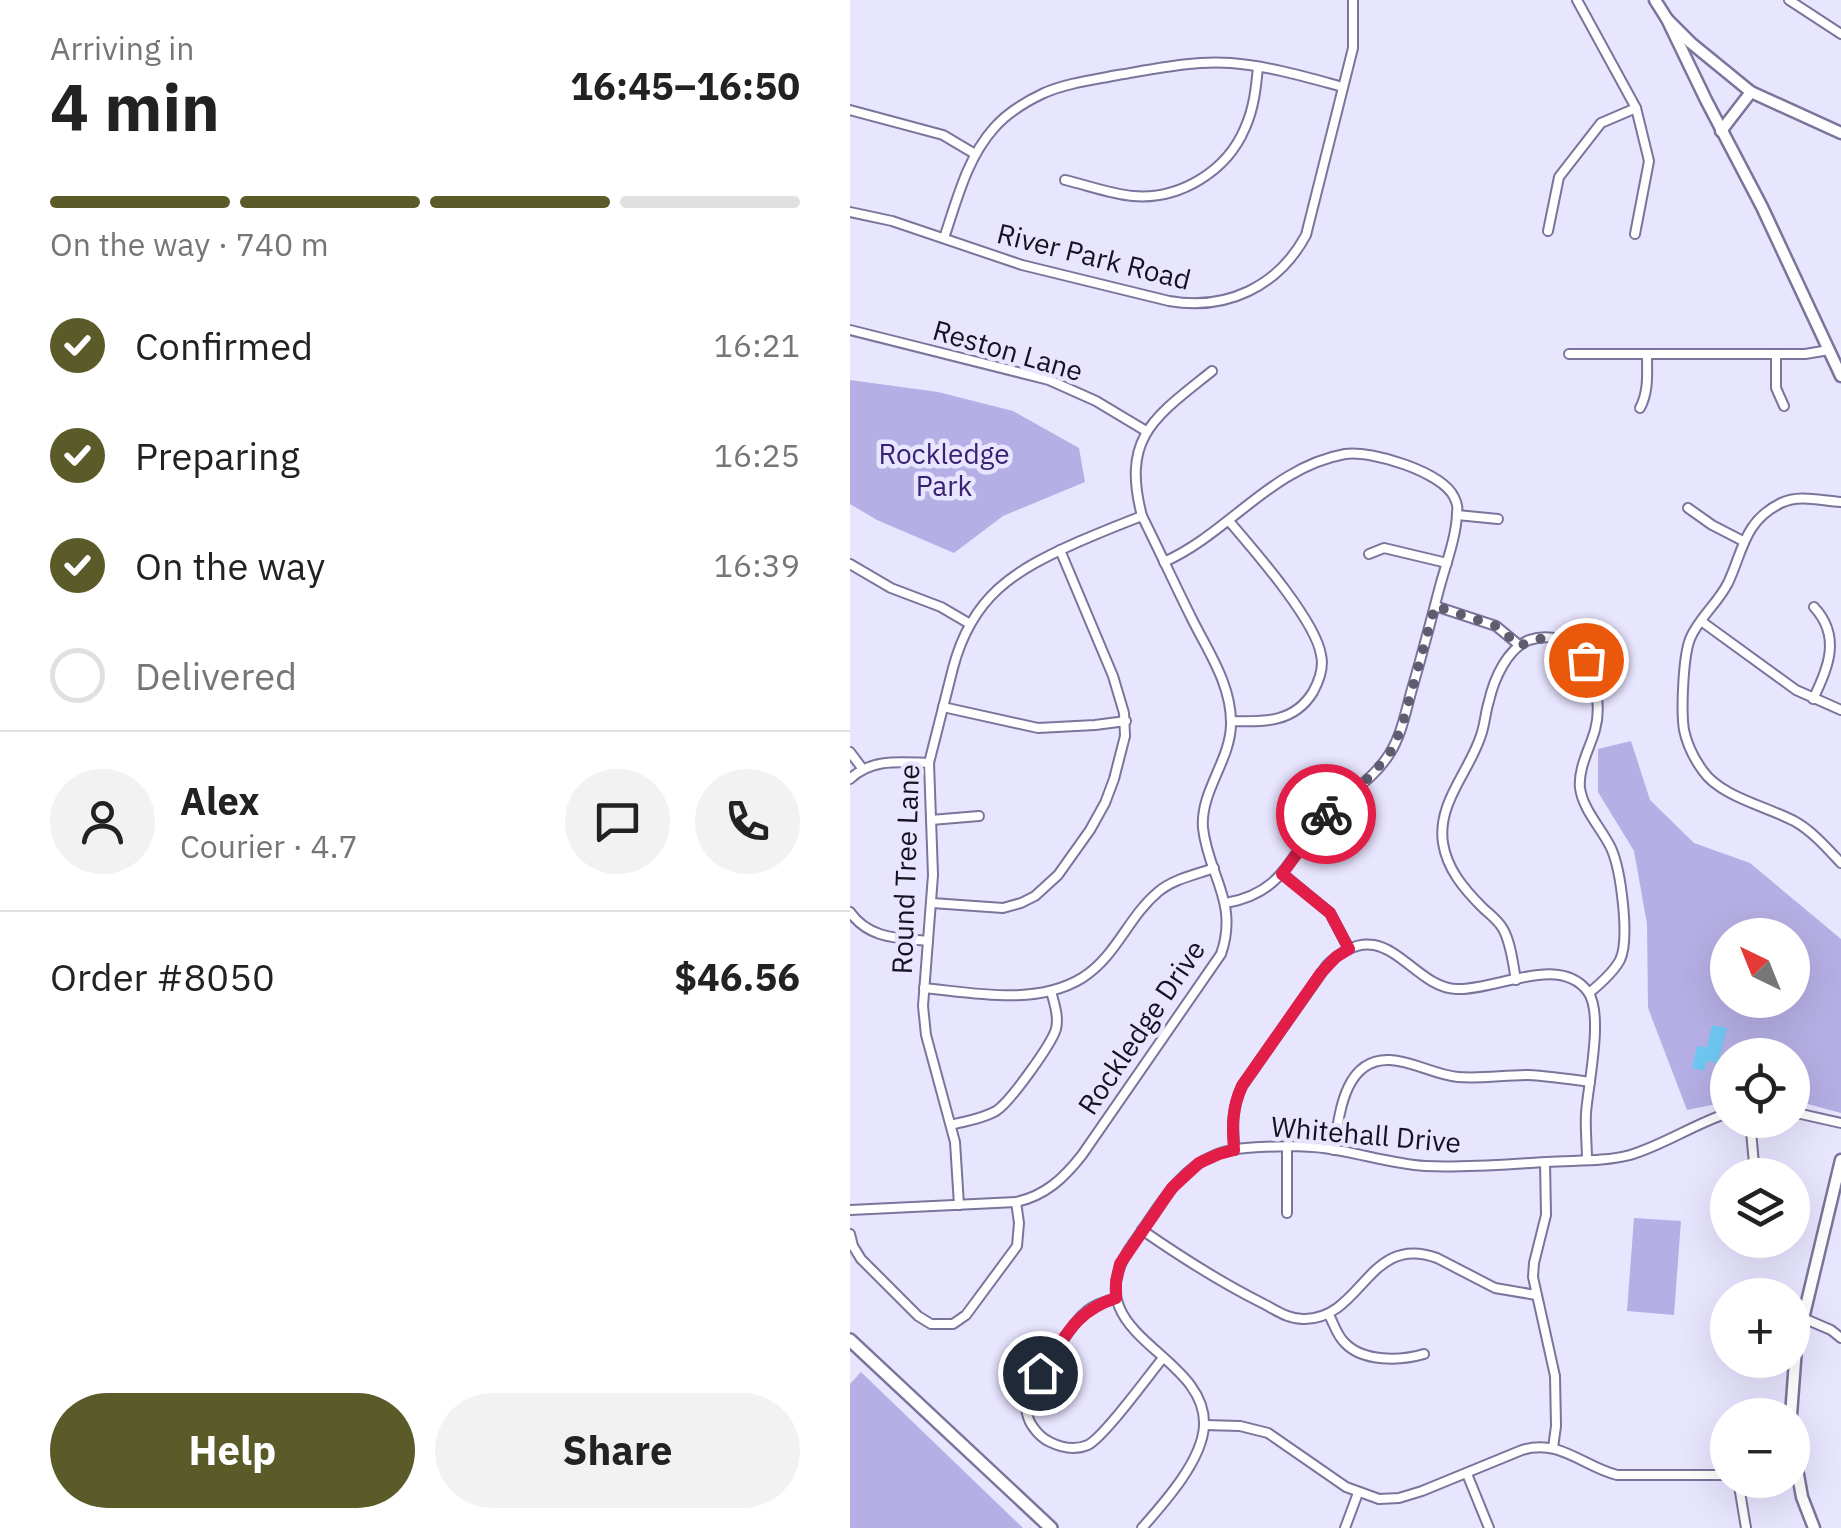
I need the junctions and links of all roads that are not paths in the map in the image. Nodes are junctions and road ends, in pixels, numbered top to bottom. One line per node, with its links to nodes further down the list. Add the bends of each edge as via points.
1 (1353, 0): 8 (street, River Park Road, via 1353,48)
2 (1577, 0): 10 (street)
3 (1656, 0): 5 (street)
4 (1788, 0): 6 (street)
5 (1667, 19): 9 (street); 12 (street)
6 (1841, 34)
7 (1258, 67): 8 (street); 14 (street, via 1205,63 1068,84 1015,110); 15 (street, via 1246,127 1224,162 1196,182 1165,194 1131,196)
8 (1343, 88): 19 (street, River Park Road, via 1306,235 1274,275 1232,299 1169,302)
9 (1751, 92): 12 (street); 13 (street)
10 (1636, 108): 17 (street, via 1601,123 1559,178); 18 (street, via 1649,161)
11 (850, 110): 14 (street, via 943,134)
12 (1721, 131): 21 (street)
13 (1841, 133)
14 (975, 154): 19 (street)
15 (1064, 180)
16 (850, 212): 19 (street, River Park Road)
17 (1548, 232)
18 (1635, 234)
19 (944, 238)
20 (850, 330): 29 (street, Reston Lane, via 1048,380)
21 (1829, 350): 23 (street); 26 (street)
22 (1569, 354): 24 (street)
23 (1776, 354): 24 (street); 27 (street, via 1776,388)
24 (1648, 355): 28 (street)
25 (1212, 371): 29 (street)
26 (1841, 376)
27 (1784, 406)
28 (1640, 408)
29 (1146, 431): 33 (street, Rockledge Drive, via 1134,473)
30 (1841, 502): 36 (street, via 1786,501 1762,516)
31 (1688, 508): 36 (street)
32 (1457, 515): 34 (street); 35 (street, via 1454,497 1440,480 1351,454 1290,473); 40 (street)
33 (1142, 516): 37 (street, Round Tree Lane); 39 (street, Rockledge Drive)
34 (1498, 519)
35 (1229, 521): 39 (street); 51 (street, via 1300,613 1322,659 1317,684 1296,712 1270,722)
36 (1743, 540): 44 (street, via 1723,592)
37 (1060, 550): 45 (street, Round Tree Lane, via 1005,582); 50 (street)
38 (1369, 554): 40 (street, via 1384,548)
39 (1164, 562): 51 (street, Rockledge Drive, via 1217,668)
40 (1447, 563): 42 (street)
41 (850, 564): 45 (street)
42 (1435, 606): 46 (street, via 1496,626); 60 (street, via 1392,750 1326,814)
43 (1814, 608): 47 (street, via 1830,625 1834,647)
44 (1702, 621): 47 (street); 58 (street, via 1686,650 1684,721 1702,769 1723,789 1807,830)
45 (970, 624): 48 (street, Round Tree Lane)
46 (1520, 646): 66 (street, via 1495,681 1480,741 1449,803 1442,834 1452,871 1504,930); 69 (street, via 1542,637 1567,643 1586,660 1594,685 1596,724 1580,790 1615,857 1624,943 1618,963)
47 (1814, 699): 49 (street)
48 (943, 707): 50 (street, via 1038,728); 53 (street, Round Tree Lane)
49 (1841, 710)
50 (1126, 721): 61 (street, via 1119,763 1098,816 1044,888 1002,908)
51 (1231, 721): 59 (street, Rockledge Drive, via 1203,820)
52 (850, 752): 54 (street)
53 (929, 763): 54 (street); 57 (street, Round Tree Lane)
54 (862, 768): 55 (street)
55 (850, 779)
56 (979, 816): 57 (street)
57 (931, 820): 61 (street, Round Tree Lane)
58 (1841, 863)
59 (1214, 868): 62 (street, Rockledge Drive); 68 (street, via 1164,888 1098,966)
60 (1282, 874): 62 (street, via 1256,896); 65 (street, via 1330,913)
61 (932, 902): 64 (street, Round Tree Lane)
62 (1226, 903): 81 (street, Rockledge Drive, via 1226,935 1216,962 1082,1155 1057,1183)
63 (850, 912): 64 (street, via 876,934)
64 (928, 942): 67 (street, Round Tree Lane)
65 (1349, 949): 66 (street, via 1391,951 1449,988); 76 (street, via 1321,973 1242,1086 1232,1119)
66 (1516, 980): 69 (street, via 1557,974)
67 (924, 988): 68 (street, via 1014,995); 73 (street, Round Tree Lane, via 926,1036)
68 (1051, 990): 73 (street, via 1055,1031 1010,1098 985,1116)
69 (1589, 993): 70 (street, via 1595,1012)
70 (1590, 1082): 77 (street, via 1458,1077 1378,1062 1347,1088); 78 (street)
71 (1810, 1116): 74 (street)
72 (1710, 1121): 78 (street, Whitehall Drive, via 1639,1152)
73 (951, 1124): 82 (street, Round Tree Lane)
74 (1841, 1124)
75 (1288, 1146): 76 (street, Whitehall Drive); 77 (street, Whitehall Drive); 84 (street)
76 (1234, 1150): 85 (street, Whitehall Drive, via 1187,1172)
77 (1334, 1150): 80 (street, Whitehall Drive, via 1429,1166)
78 (1587, 1160): 80 (street, Whitehall Drive)
79 (1841, 1160): 87 (street)
80 (1544, 1162): 88 (street, via 1548,1202 1533,1270)
81 (1016, 1202): 82 (street, Rockledge Drive); 86 (street, via 1017,1246 953,1324 918,1316 860,1260)
82 (959, 1205): 83 (street, Rockledge Drive)
83 (850, 1210)
84 (1287, 1213)
85 (1142, 1230): 89 (street, Whitehall Drive, via 1120,1264); 90 (street, via 1286,1316)
86 (850, 1234)
87 (1810, 1289)
88 (1536, 1295): 90 (street, via 1495,1288 1437,1258 1407,1253 1386,1261); 97 (street, via 1556,1376)
89 (1116, 1298): 95 (street, via 1132,1327); 95 (street, via 1081,1316 1034,1382 1026,1406 1034,1428 1063,1446 1088,1444)
90 (1329, 1314): 94 (street, via 1341,1339 1359,1353 1404,1359)
91 (1810, 1321): 92 (street)
92 (1840, 1336)
93 (850, 1340): 103 (main road)
94 (1424, 1354)
95 (1163, 1358): 96 (street, via 1198,1396)
96 (1204, 1425): 100 (street, via 1268,1433); 104 (street, via 1191,1463)
97 (1553, 1448): 98 (street, via 1530,1447); 99 (street, via 1617,1475)
98 (1466, 1474): 100 (street, via 1398,1498); 106 (street)
99 (1710, 1475)
100 (1358, 1493): 105 (street)
101 (1741, 1498): 107 (street)
102 (1802, 1498): 108 (street)
103 (1051, 1528)
104 (1142, 1528)
105 (1345, 1528)
106 (1489, 1528)
107 (1746, 1528)
108 (1814, 1528)

